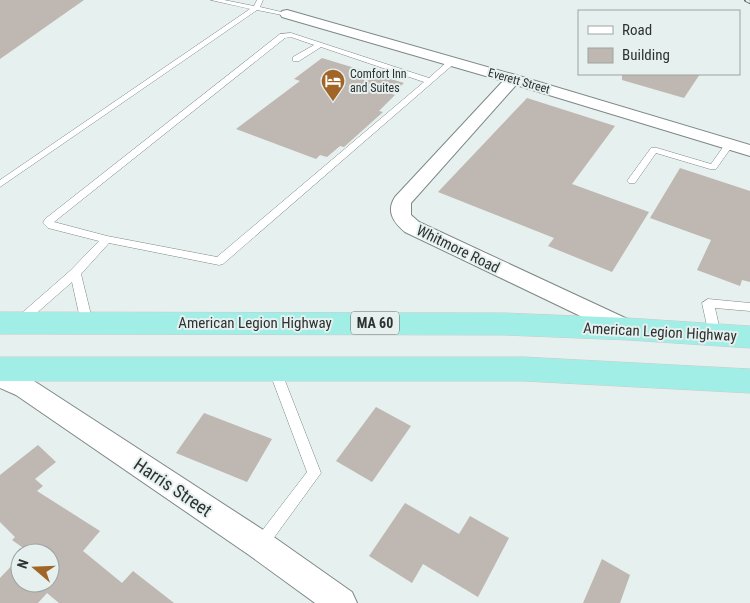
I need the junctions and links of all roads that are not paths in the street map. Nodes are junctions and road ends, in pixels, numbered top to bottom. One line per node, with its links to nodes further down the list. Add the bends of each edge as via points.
1 (214, 0): 3 (lane)
2 (260, 0): 3 (lane)
3 (256, 8): 4 (lane); 13 (lane)
4 (286, 14): 7 (street, Everett Street)
5 (319, 45): 6 (lane); 9 (lane); 14 (lane, via 283,36 48,223)
6 (296, 60)
7 (452, 62): 8 (street, Everett Street); 9 (lane)
8 (513, 79): 10 (street, Everett Street); 19 (street, Whitmore Road, via 402,201 399,210 402,219 412,227)
9 (430, 81): 14 (lane, via 219,262)
10 (728, 145): 11 (street, Everett Street); 12 (lane, via 713,167 654,150)
11 (750, 151)
12 (632, 181)
13 (0, 184)
14 (107, 239): 15 (lane)
15 (75, 273): 17 (lane); 18 (lane)
16 (750, 307): 20 (lane, via 708,303)
17 (87, 322): 18 (highway, American Legion Highway / MA 60); 19 (highway, American Legion Highway / MA 60, via 452,323)
18 (9, 323)
19 (628, 329): 20 (highway, American Legion Highway / MA 60)
20 (715, 335): 21 (highway, American Legion Highway / MA 60)
21 (750, 338)
22 (274, 368): 23 (highway); 25 (highway, via 524,369); 26 (lane, via 314,473)
23 (0, 369)
24 (0, 377): 26 (street, Harris Street, via 25,388)
25 (750, 381)
26 (260, 546): 27 (street, Harris Street)
27 (341, 603)

